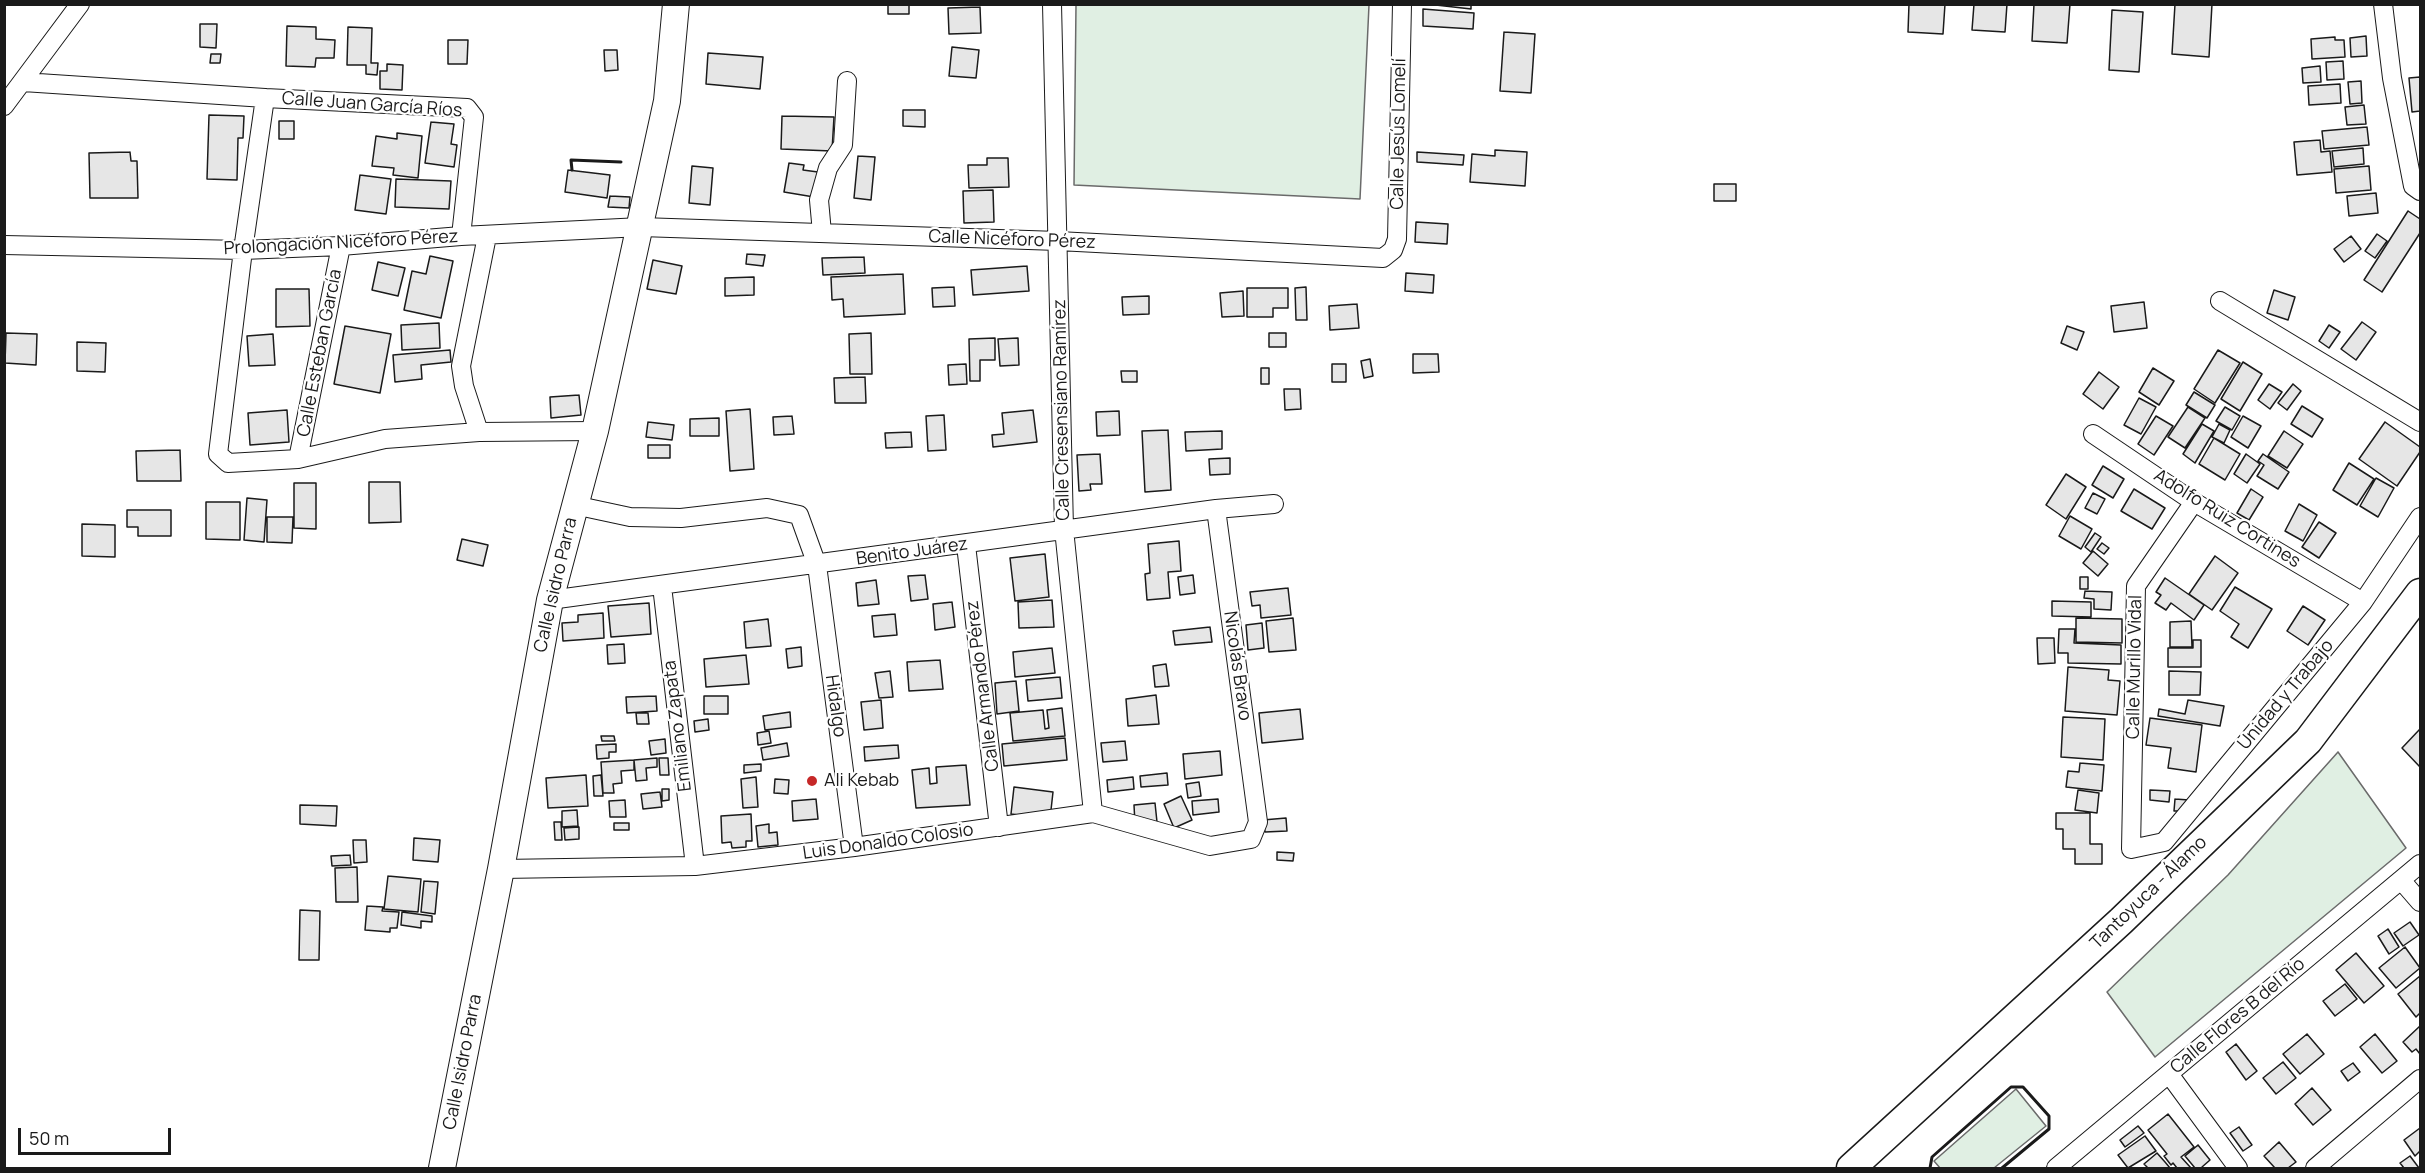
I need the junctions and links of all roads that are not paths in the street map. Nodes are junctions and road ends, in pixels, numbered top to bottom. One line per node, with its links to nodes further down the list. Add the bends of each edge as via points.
1 (80, 4): 7 (street)
2 (676, 4): 11 (street, Calle Isidro Parra, via 667,101)
3 (1052, 4): 15 (street, Calle Cresensiano Ramírez)
4 (1402, 4): 19 (street, Calle Jesús Lomelí, via 1397,239 1394,250)
5 (2384, 4): 10 (street, via 2392,78 2413,186)
6 (847, 81): 12 (street, via 843,145 828,168 819,200)
7 (23, 82): 8 (street); 9 (street)
8 (265, 98): 13 (street, Calle Juan García Ríos, via 467,108 474,117); 18 (street, Calle Juan García Ríos)
9 (4, 106)
10 (2421, 191)
11 (641, 227): 12 (street, Calle Nicéforo Pérez); 14 (street, Prolongación Nicéforo Pérez); 22 (street, Calle Isidro Parra)
12 (822, 233): 15 (street, Calle Nicéforo Pérez)
13 (461, 236): 14 (street, Prolongación Nicéforo Pérez); 17 (street, Prolongación Nicéforo Pérez)
14 (487, 236): 23 (street, via 461,366)
15 (1058, 241): 19 (street, Calle Nicéforo Pérez); 31 (street, Calle Cresensiano Ramírez)
16 (4, 245): 18 (street, Prolongación Nicéforo Pérez)
17 (341, 246): 18 (street, Prolongación Nicéforo Pérez); 25 (street, Calle Esteban García)
18 (243, 250): 25 (street, Calle Juan García Ríos, via 218,454 228,463)
19 (1383, 258)
20 (2220, 301): 21 (street)
21 (2421, 422)
22 (595, 431): 23 (street); 28 (street, Calle Isidro Parra)
23 (479, 432): 25 (street, via 385,439)
24 (2093, 434): 26 (street, Adolfo Ruiz Cortines)
25 (298, 459)
26 (2194, 502): 37 (street, Adolfo Ruiz Cortines); 42 (street, Calle Murillo Vidal, via 2136,586)
27 (1274, 504): 29 (street, Benito Juárez)
28 (574, 505): 33 (street, Hidalgo, via 630,517 681,518 767,508 799,515); 36 (street, Calle Isidro Parra)
29 (1216, 509): 31 (street, Benito Juárez); 39 (street, Nicolás Bravo)
30 (2421, 517): 37 (street, Unidad y Trabajo)
31 (1064, 530): 32 (street, Benito Juárez); 38 (street, Calle Cresensiano Ramírez)
32 (966, 545): 33 (street, Benito Juárez); 40 (street, Calle Armando Pérez)
33 (817, 565): 34 (street, Benito Juárez); 41 (street, Hidalgo)
34 (662, 586): 36 (street, Benito Juárez); 44 (street, Emiliano Zapata)
35 (2421, 593): 51 (main road, Tantoyuca - Álamo, via 2308,741 2121,921)
36 (550, 600): 45 (street, Calle Isidro Parra)
37 (2363, 602): 42 (street, Unidad y Trabajo, via 2164,842)
38 (1093, 813): 39 (street, Luis Donaldo Colosio, via 1210,846 1251,839); 40 (street, Luis Donaldo Colosio)
39 (1258, 822)
40 (999, 827): 41 (street, Luis Donaldo Colosio)
41 (854, 847): 44 (street, Luis Donaldo Colosio)
42 (2132, 849)
43 (2421, 864): 46 (street, Calle Flores B del Río)
44 (695, 866): 45 (street, Luis Donaldo Colosio)
45 (501, 869): 50 (street, Calle Isidro Parra)
46 (2401, 880): 47 (street); 48 (street, Calle Flores B del Río)
47 (2421, 902)
48 (2169, 1074): 52 (street, Calle Flores B del Río); 53 (street)
49 (2421, 1079): 54 (street)
50 (442, 1168)
51 (1851, 1168)
52 (2056, 1168)
53 (2238, 1168)
54 (2315, 1168)

